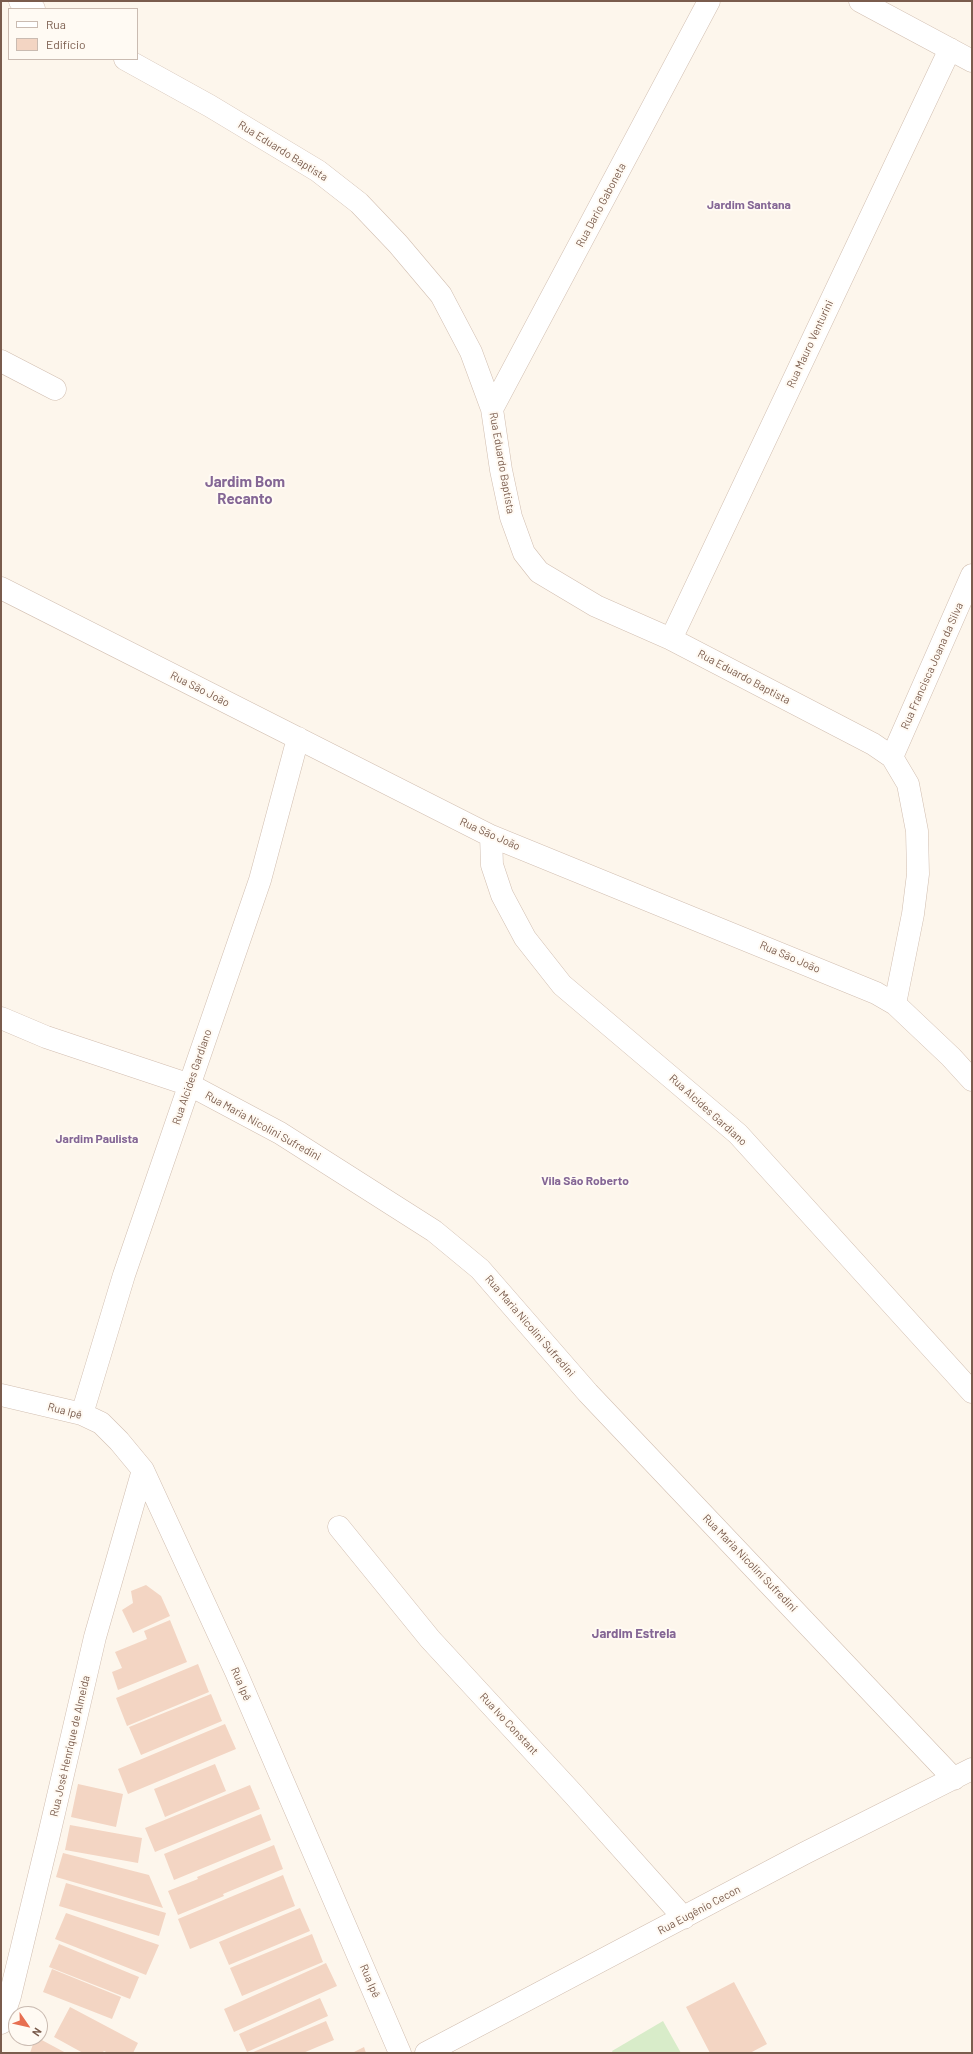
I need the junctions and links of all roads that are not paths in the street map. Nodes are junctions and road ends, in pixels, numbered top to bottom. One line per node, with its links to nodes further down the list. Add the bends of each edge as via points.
1 (20, 1): 4 (street)
2 (709, 1): 10 (street, Rua Dario Gaboneta)
3 (860, 1): 5 (street)
4 (32, 8)
5 (950, 49): 7 (street); 13 (street, Rua Mauro Venturini)
6 (127, 60): 10 (street, Rua Eduardo Baptista, via 318,171 359,203 441,295 471,352)
7 (972, 61)
8 (1, 361): 9 (street)
9 (55, 389)
10 (492, 409): 13 (street, Rua Eduardo Baptista, via 511,517 524,553 539,572 596,606)
11 (972, 576): 15 (street, Rua Francisca Joana da Silva)
12 (1, 588): 14 (street, Rua São João)
13 (671, 639): 15 (street, Rua Eduardo Baptista, via 873,744)
14 (298, 738): 16 (street, Rua São João); 20 (street, Rua Alcides Gardiano, via 260,880)
15 (892, 757): 17 (street, Rua Eduardo Baptista, via 908,784 917,831 918,874 913,914)
16 (491, 836): 17 (street, Rua São João, via 739,936 876,993); 21 (street, Rua Alcides Gardiano, via 492,865 502,896 525,938 562,985 738,1134)
17 (895, 1004): 19 (street, Rua São João)
18 (1, 1018): 20 (street, Rua Maria Nicolini Sufredini, via 46,1037)
19 (972, 1080)
20 (190, 1085): 23 (street, Rua Alcides Gardiano, via 124,1275); 26 (street, Rua Maria Nicolini Sufredini, via 280,1133 373,1191 434,1231 480,1269 588,1393)
21 (972, 1392)
22 (1, 1395): 23 (street, Rua Ipê)
23 (82, 1414): 24 (street, Rua Ipê, via 101,1423)
24 (144, 1470): 28 (street, Rua José Henrique de Almeida, via 95,1637 10,1996); 29 (street, Rua Ipê, via 236,1672)
25 (339, 1527): 27 (street, Rua Ivo Constant, via 430,1639)
26 (963, 1774): 27 (street, Rua Eugênio Cecon, via 805,1853)
27 (684, 1918): 30 (street, Rua Eugênio Cecon)
28 (1, 2023)
29 (400, 2053)
30 (426, 2053)

